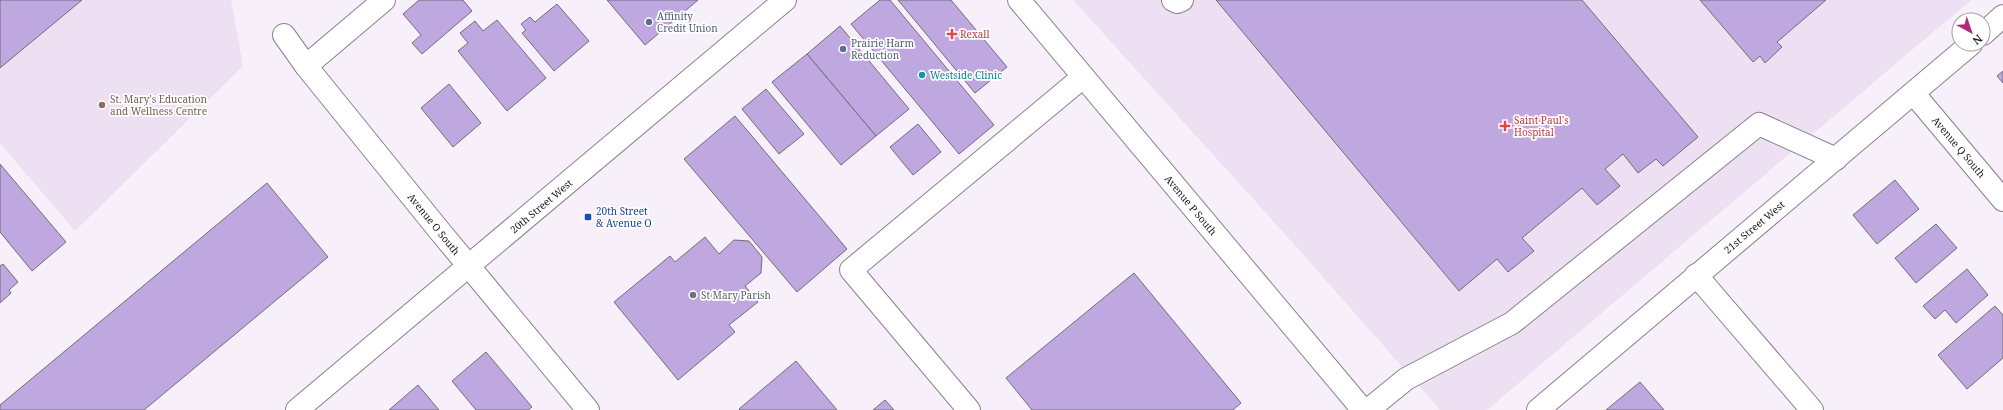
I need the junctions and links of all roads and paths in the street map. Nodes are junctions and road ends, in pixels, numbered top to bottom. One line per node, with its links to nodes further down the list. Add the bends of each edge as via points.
1 (384, 0): 10 (street)
2 (784, 0): 15 (street, 20th Street West)
3 (1019, 0): 11 (street, Avenue P South)
4 (1173, 0): 5 (street)
5 (1182, 0)
6 (2003, 16): 7 (street)
7 (1991, 27)
8 (284, 35): 10 (street, Avenue O South)
9 (1962, 52): 12 (street, 21st Street West)
10 (306, 66): 15 (street, Avenue O South)
11 (1083, 78): 19 (street, via 851,270); 20 (street, Avenue P South)
12 (1914, 94): 13 (street, 21st Street West); 14 (street, Avenue Q South)
13 (1836, 159): 16 (street, 21st Street West); 21 (street, via 1759,124 1512,323 1406,379)
14 (2003, 200)
15 (469, 267): 17 (street, 20th Street West); 18 (street, Avenue O South)
16 (1696, 275): 22 (street, 21st Street West); 23 (street)
17 (298, 410)
18 (588, 410)
19 (969, 410)
20 (1363, 410)
21 (1368, 410)
22 (1538, 410)
23 (1812, 410)

